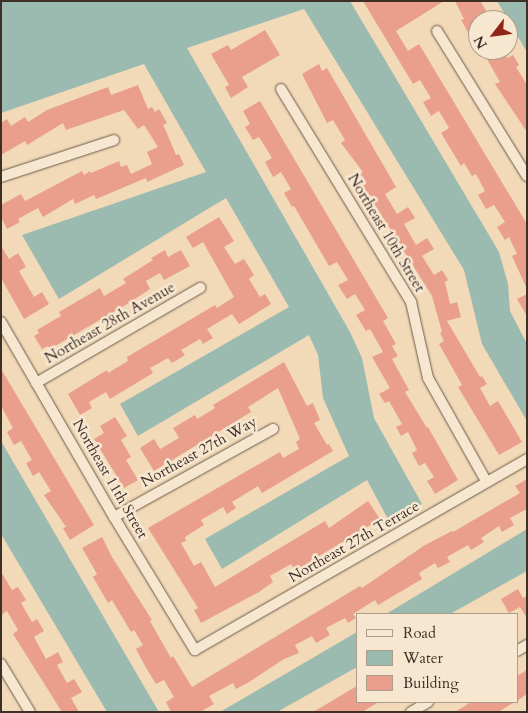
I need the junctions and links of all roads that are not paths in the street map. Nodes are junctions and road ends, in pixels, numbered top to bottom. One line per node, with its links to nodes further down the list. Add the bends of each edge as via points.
1 (437, 31): 4 (street)
2 (281, 89): 11 (street, Northeast 10th Street, via 411,302 428,378)
3 (114, 140): 5 (street)
4 (527, 176)
5 (1, 177)
6 (200, 288): 8 (street, Northeast 28th Avenue)
7 (1, 322): 8 (street, Northeast 11th Street)
8 (36, 383): 12 (street, Northeast 11th Street)
9 (273, 429): 12 (street, Northeast 27th Way)
10 (527, 459): 11 (street, Northeast 27th Terrace)
11 (486, 481): 13 (street, Northeast 27th Terrace, via 386,542)
12 (114, 517): 13 (street, Northeast 11th Street)
13 (195, 650)
14 (1, 664): 16 (street)
15 (426, 703): 17 (street)
16 (30, 712)
17 (411, 712)

